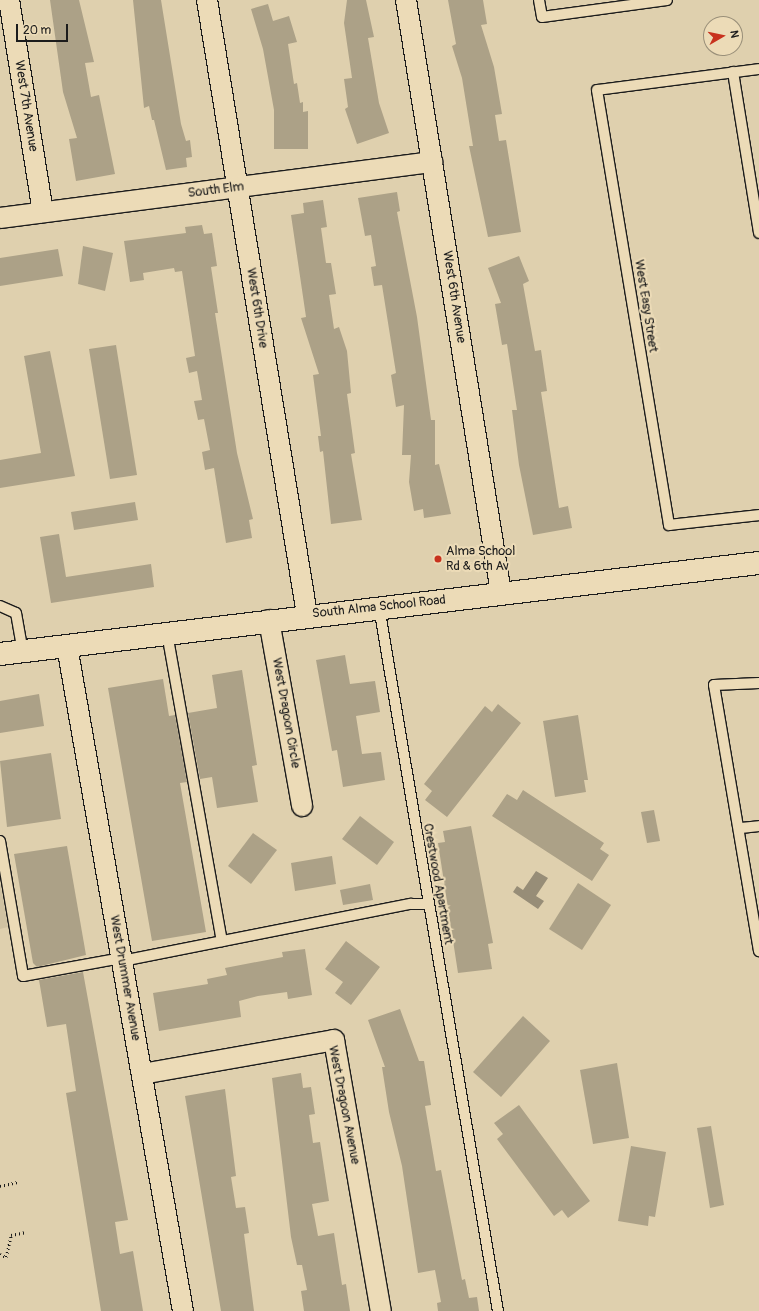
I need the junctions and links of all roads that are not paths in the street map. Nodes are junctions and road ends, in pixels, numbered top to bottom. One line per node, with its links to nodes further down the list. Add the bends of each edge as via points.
1 (9, 0): 10 (street, West 7th Avenue)
2 (208, 0): 9 (street, West 6th Drive)
3 (406, 0): 8 (street, West 6th Avenue)
4 (539, 0): 5 (lane, via 542,17)
5 (667, 0)
6 (759, 68): 7 (lane)
7 (733, 72): 12 (lane); 13 (lane, West Easy Street, via 597,90 668,525)
8 (432, 162): 9 (street, South Elm); 15 (street, West 6th Avenue)
9 (237, 187): 10 (street, South Elm); 18 (street, West 6th Drive)
10 (43, 212): 11 (street, South Elm)
11 (0, 218)
12 (759, 233)
13 (759, 515)
14 (759, 563): 15 (main road, South Alma School Road)
15 (501, 593): 17 (main road, South Alma School Road)
16 (0, 606): 22 (lane, via 16,613)
17 (379, 607): 18 (main road, South Alma School Road); 29 (lane, Crestwood Apartment)
18 (307, 615): 19 (main road, South Alma School Road)
19 (269, 620): 20 (main road, South Alma School Road); 25 (street, West Dragoon Circle)
20 (166, 633): 21 (main road, South Alma School Road); 30 (lane)
21 (67, 646): 22 (main road, South Alma School Road); 32 (street, West Drummer Avenue)
22 (23, 651): 23 (main road, South Alma School Road)
23 (0, 654)
24 (759, 683): 27 (lane, via 714,685)
25 (302, 806)
26 (759, 826): 27 (lane)
27 (741, 828): 31 (lane)
28 (0, 841): 32 (lane, via 23,976)
29 (427, 904): 30 (lane, via 411,904); 36 (lane, Crestwood Apartment)
30 (222, 941): 32 (lane)
31 (759, 950)
32 (122, 959): 33 (street, West Drummer Avenue)
33 (142, 1074): 34 (street, West Drummer Avenue); 35 (street, West Dragoon Avenue, via 334,1040)
34 (183, 1311)
35 (381, 1311)
36 (498, 1311)

